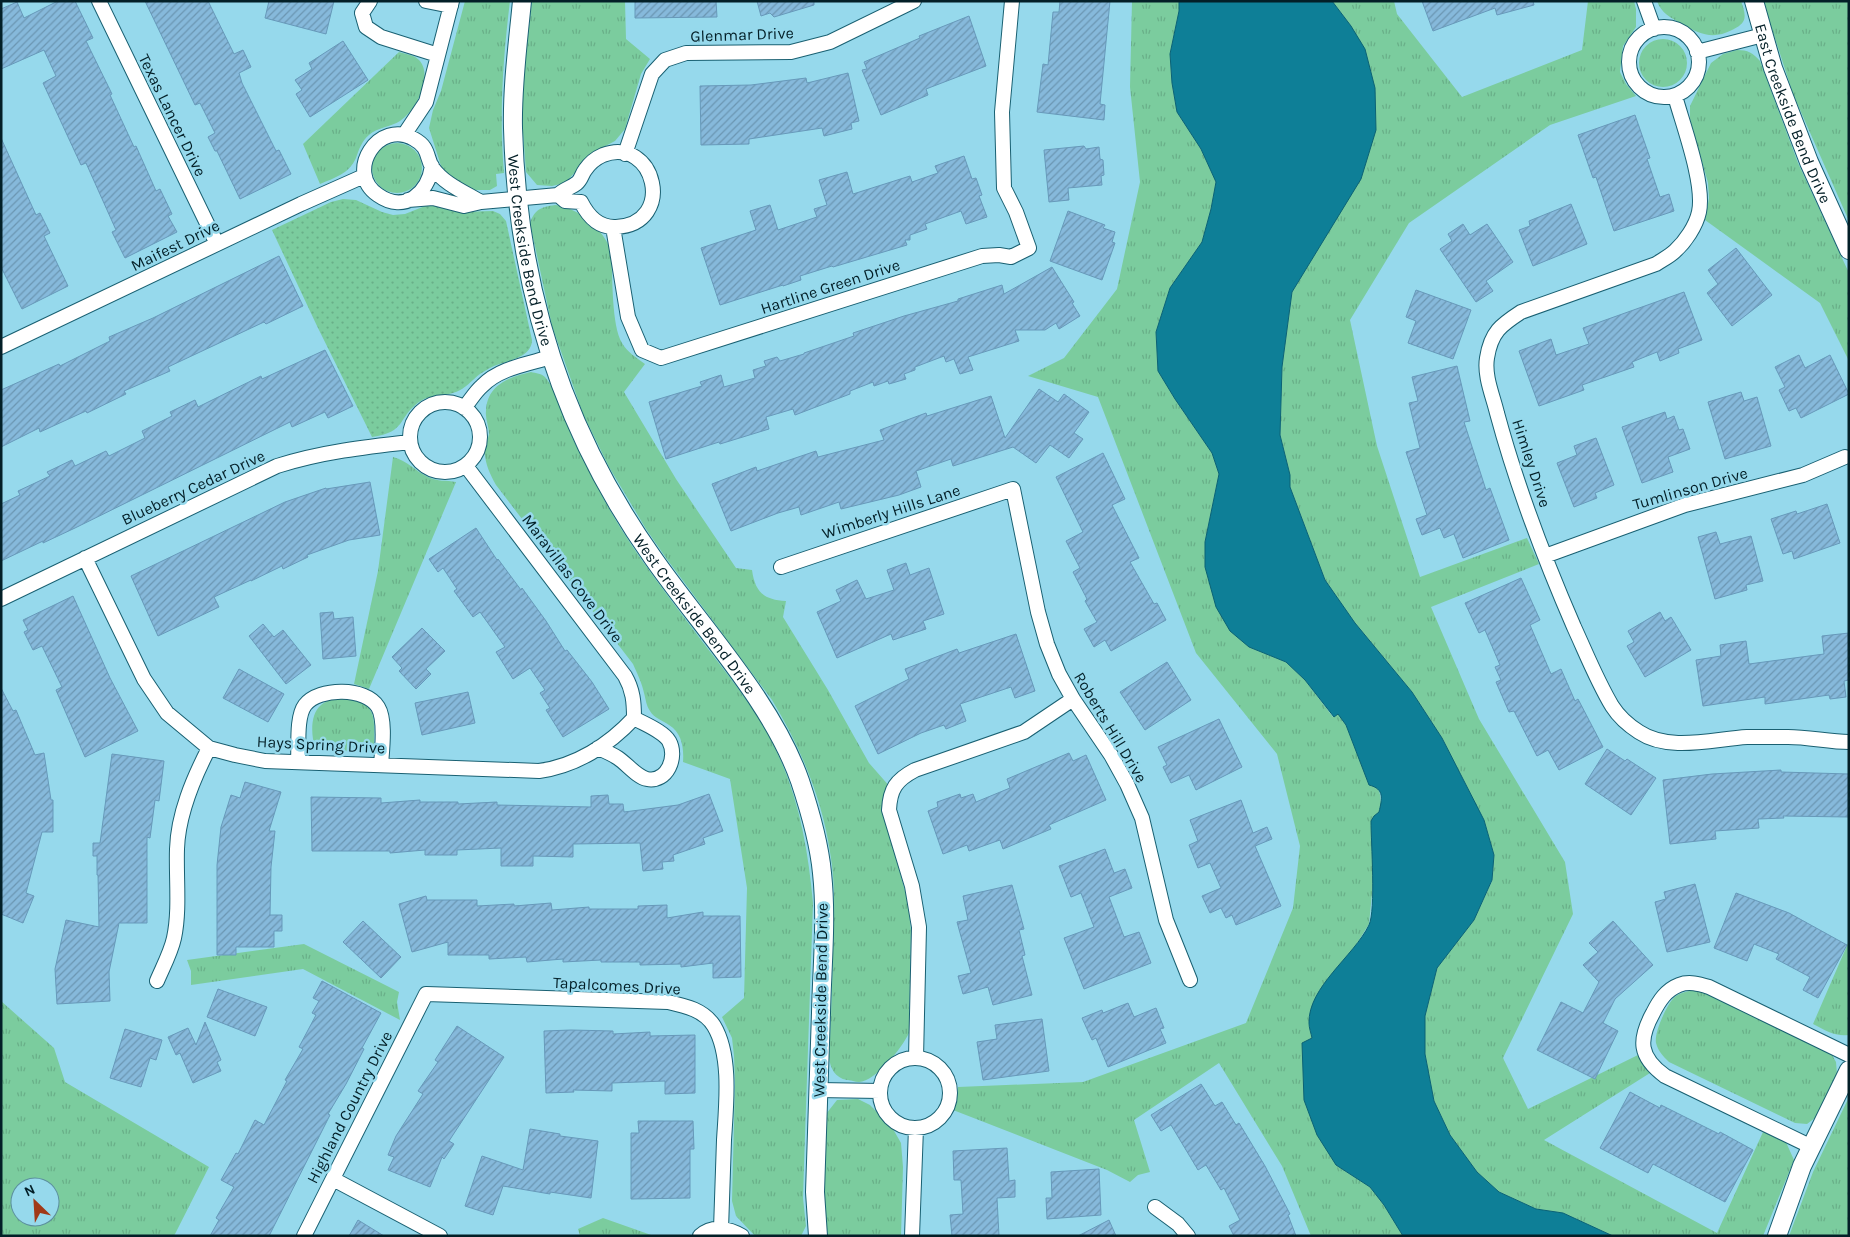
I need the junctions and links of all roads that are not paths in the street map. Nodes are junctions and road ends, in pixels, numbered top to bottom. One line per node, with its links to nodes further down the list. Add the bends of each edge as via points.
1 (98, 1): 24 (street, Texas Lancer Drive)
2 (370, 1): 13 (street, via 362,13 366,27 381,37)
3 (426, 1): 9 (street)
4 (522, 1): 21 (street, West Creekside Bend Drive, via 513,126)
5 (914, 1): 16 (street, Glenmar Drive, via 830,42 792,52 686,53 665,60 652,74)
6 (1012, 1): 23 (street, Hartline Green Drive, via 1002,112 1004,188 1029,248 1011,257 982,256 661,358 642,350 628,317)
7 (1644, 1): 10 (street)
8 (1754, 1): 11 (street, East Creekside Bend Drive)
9 (452, 4): 13 (street)
10 (1654, 29): 12 (street, via 1675,29 1688,36); 14 (street, via 1636,42 1630,55 1630,70 1636,83 1647,93 1660,98)
11 (1763, 35): 12 (street); 25 (street, East Creekside Bend Drive, via 1809,162)
12 (1698, 52): 14 (street, via 1697,76 1688,88)
13 (438, 55): 15 (street, via 426,102)
14 (1675, 96): 33 (street, Himley Drive, via 1700,195 1699,212 1685,240 1656,264 1521,312 1502,324 1491,341 1486,360 1488,378 1504,437)
15 (404, 135): 17 (street, via 424,146); 18 (street, via 384,137 371,147 364,162)
16 (625, 154): 19 (street, via 614,153 593,161 579,182); 23 (street, via 646,166 654,190 646,213 626,226)
17 (432, 166): 20 (street, via 430,179 423,191); 22 (street, via 455,189)
18 (364, 176): 20 (street, via 373,192 384,200); 24 (street, Maifest Drive)
19 (558, 195): 21 (street); 23 (street, via 565,201 581,202 593,219)
20 (408, 200): 22 (street, via 433,198 464,206)
21 (517, 200): 22 (street); 27 (street, West Creekside Bend Drive, via 530,281)
22 (481, 202)
23 (613, 227)
24 (217, 244): 26 (street, Maifest Drive)
25 (1849, 250)
26 (1, 348)
27 (551, 357): 28 (street, via 494,376 482,385); 50 (street, West Creekside Bend Drive, via 592,457 622,510 652,557 776,728 798,776 814,825 822,874 824,920)
28 (464, 408): 29 (street, via 456,403 441,402 427,406 416,416 410,430); 31 (street, via 477,422 480,437 477,451)
29 (410, 442): 31 (street, via 416,458 427,468 441,472); 34 (street, Blueberry Cedar Drive, via 335,452 277,466)
30 (1845, 458): 33 (street, Tumlinson Drive, via 1802,475 1685,505)
31 (466, 466): 38 (street, Maravillas Cove Drive, via 625,676 632,688)
32 (1013, 489): 35 (street, Wimberly Hills Lane); 37 (street, Roberts Hill Drive, via 1047,644)
33 (1545, 556): 39 (street, Himley Drive, via 1612,707 1641,733 1680,743 1748,737 1809,737)
34 (85, 558): 36 (street, Blueberry Cedar Drive); 40 (street, Hays Spring Drive, via 154,697 167,713)
35 (781, 566)
36 (1, 599)
37 (1073, 699): 44 (street, Roberts Hill Drive, via 1111,754 1142,818 1166,920); 48 (street, via 1024,732 903,776 892,791 889,810 912,886 919,927)
38 (634, 718): 41 (street, Hays Spring Drive); 41 (street, via 669,741 672,758 665,773 646,779)
39 (1849, 742)
40 (210, 748): 42 (street, Hays Spring Drive, via 265,761); 45 (street, via 194,778 182,818 177,847 174,938)
41 (598, 748): 43 (street, Hays Spring Drive, via 575,762 539,771)
42 (298, 762): 43 (street, Hays Spring Drive); 43 (street, via 300,716 306,704 316,696 333,691 367,697 378,707 382,720)
43 (381, 765)
44 (1190, 980)
45 (158, 981)
46 (426, 994): 54 (street, Highland Country Drive); 56 (street, Tapalcomes Drive, via 668,1002 688,1006 703,1014 714,1025 724,1053 726,1089)
47 (1849, 1055): 53 (street, via 1709,986 1694,982 1680,984 1668,991 1645,1027 1642,1041 1646,1055 1653,1067 1665,1076)
48 (916, 1058): 51 (street, via 903,1060 891,1067 883,1078); 52 (street, via 930,1060 941,1068 951,1093 941,1117)
49 (1849, 1070): 53 (street)
50 (818, 1090): 51 (street); 61 (street, West Creekside Bend Drive, via 815,1192)
51 (880, 1092): 52 (street, via 890,1117)
52 (916, 1128): 62 (street)
53 (1812, 1147): 64 (street)
54 (333, 1179): 57 (street, Highland Country Drive); 58 (street)
55 (1155, 1207): 63 (street)
56 (721, 1229): 59 (street, via 716,1228); 60 (street)
57 (304, 1236)
58 (440, 1236)
59 (700, 1236)
60 (742, 1236)
61 (818, 1236)
62 (912, 1236)
63 (1188, 1236)
64 (1777, 1236)

